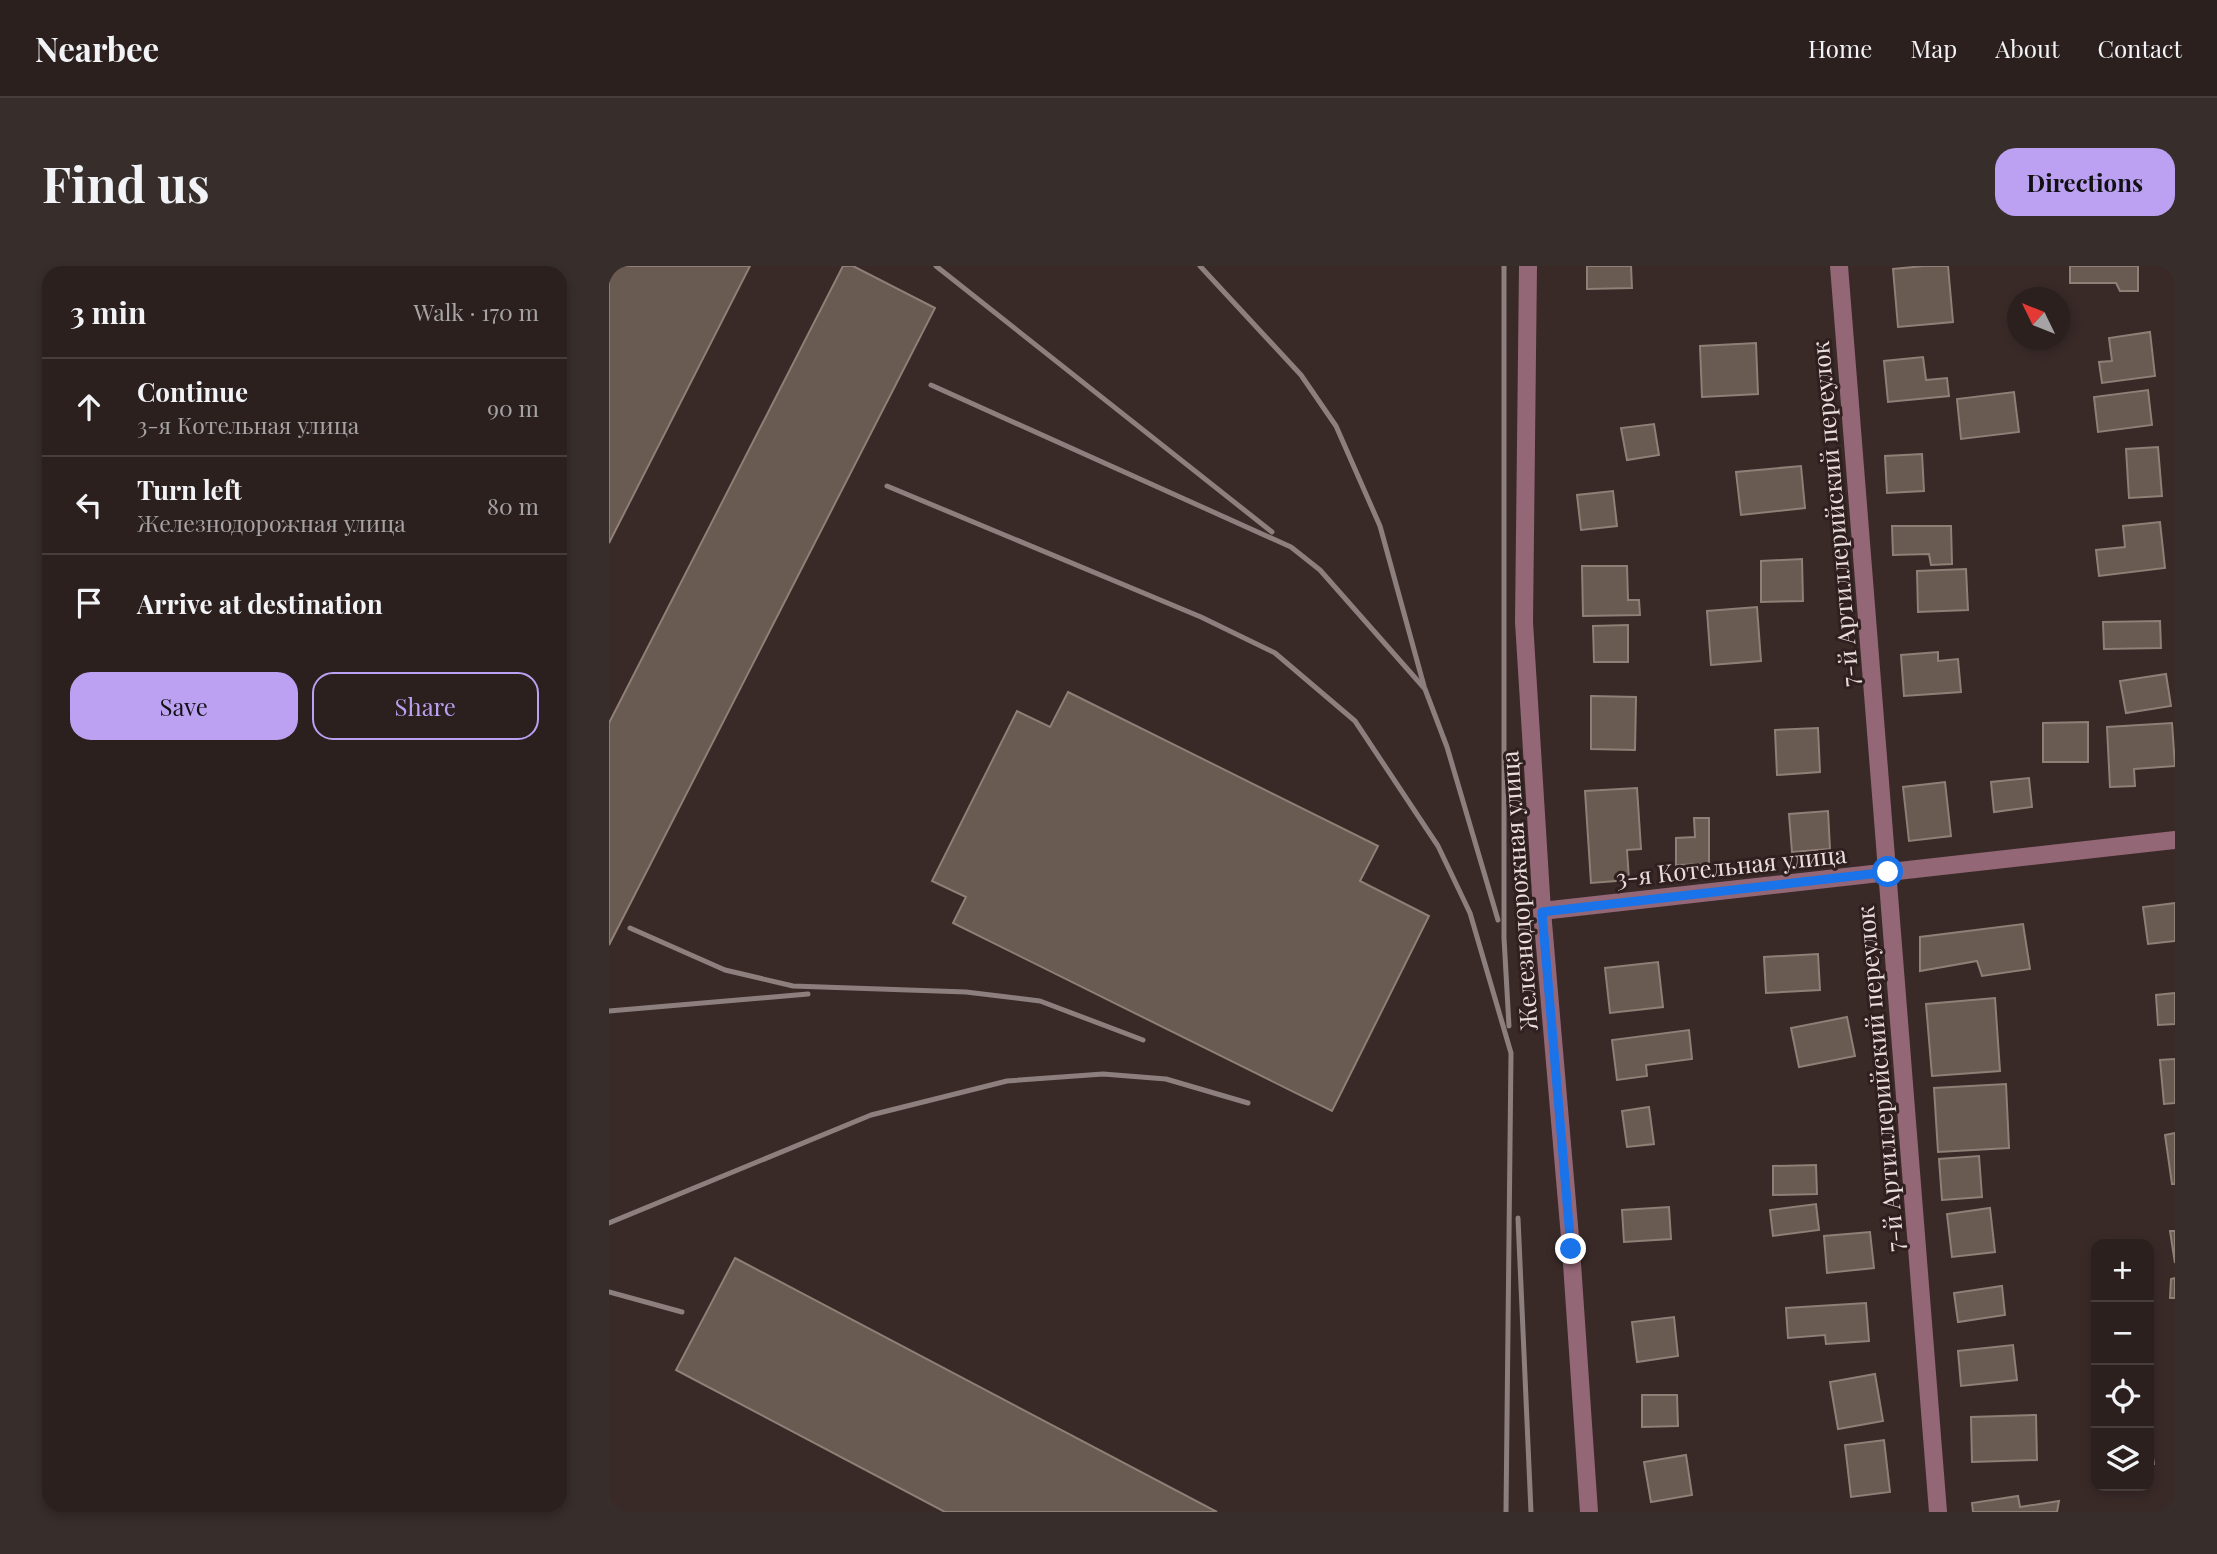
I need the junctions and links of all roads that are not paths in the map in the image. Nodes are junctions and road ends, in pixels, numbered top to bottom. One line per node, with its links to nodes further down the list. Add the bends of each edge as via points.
1 (1528, 266): 5 (street, Железнодорожная улица, via 1524,622)
2 (1839, 266): 4 (street, 7-й Артиллерийский переулок)
3 (2175, 840): 4 (street, 3-я Котельная улица)
4 (1888, 872): 5 (street, 3-я Котельная улица); 7 (street, 7-й Артиллерийский переулок)
5 (1542, 912): 6 (street, Железнодорожная улица)
6 (1589, 1512)
7 (1938, 1512)

